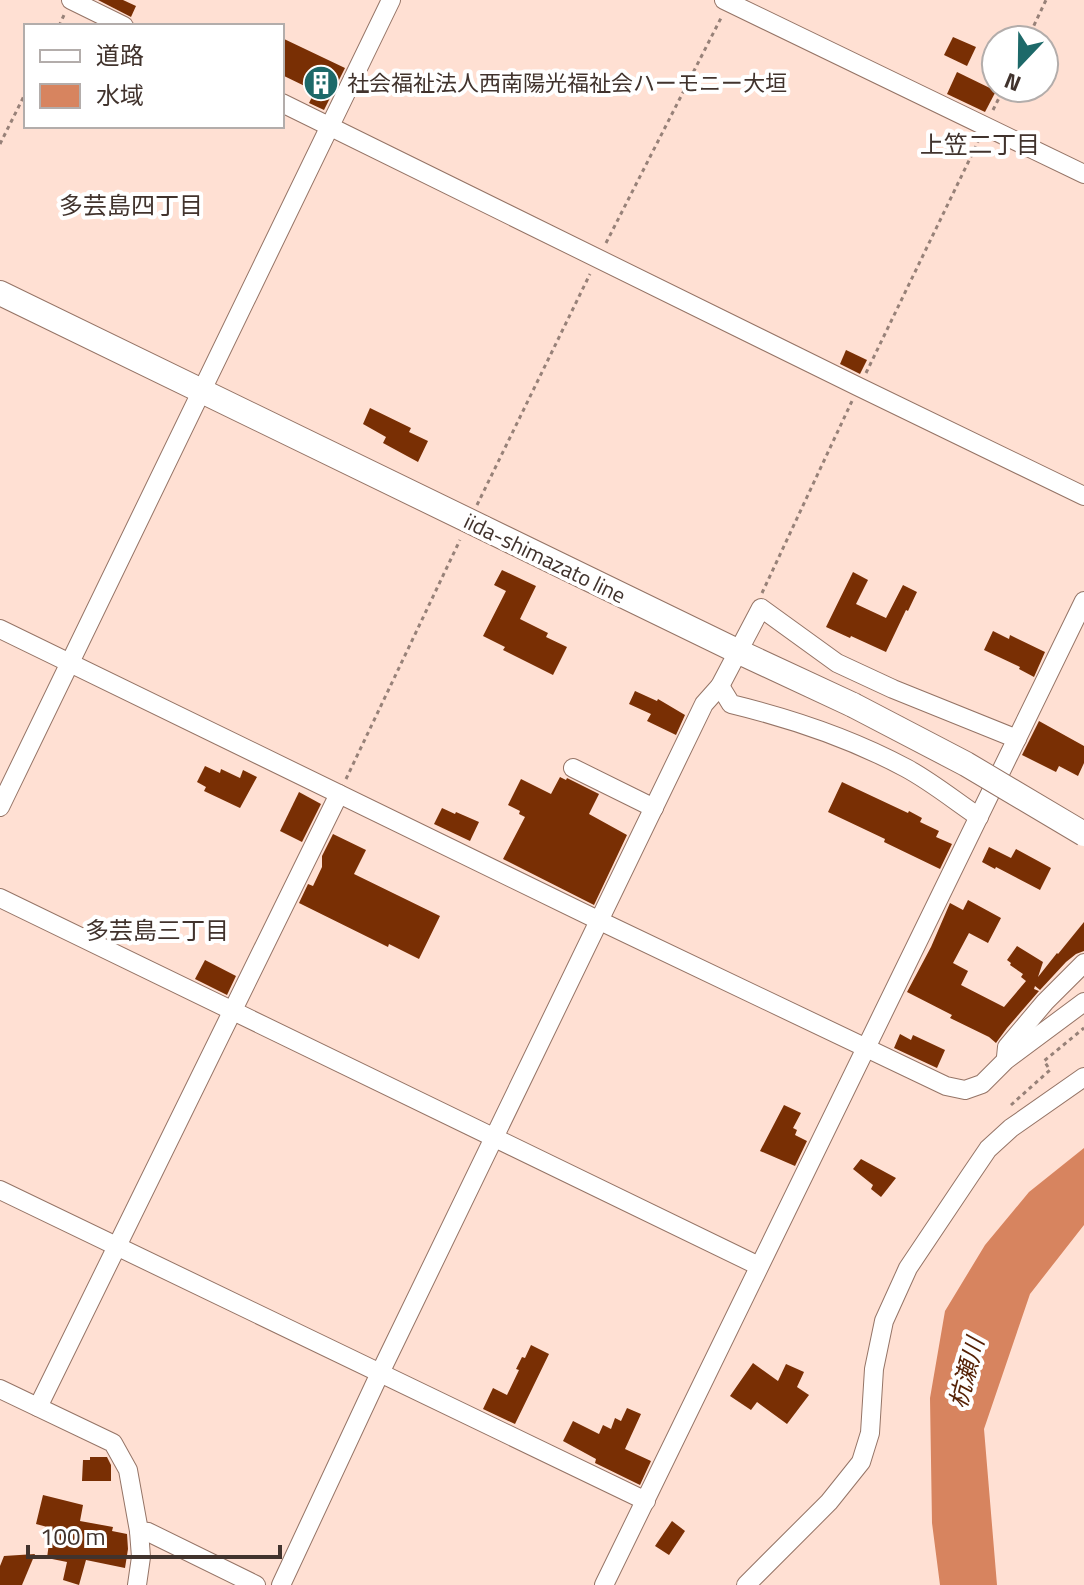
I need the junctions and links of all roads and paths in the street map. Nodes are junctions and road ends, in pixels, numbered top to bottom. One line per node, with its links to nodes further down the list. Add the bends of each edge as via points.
1 (71, 0): 5 (street)
2 (391, 0): 10 (street)
3 (1046, 0): 6 (path)
4 (727, 1): 11 (street); 14 (path)
5 (120, 24)
6 (1035, 24)
7 (24, 96): 12 (path)
8 (284, 104): 10 (street)
9 (996, 104): 11 (path)
10 (329, 126): 14 (street); 17 (street)
11 (985, 126): 13 (street); 16 (path)
12 (0, 144)
13 (1084, 174)
14 (598, 259): 16 (street); 19 (path)
15 (0, 293): 17 (main road, iida-shimazato line)
16 (859, 387): 18 (street); 21 (path, via 761,595)
17 (202, 390): 19 (main road, iida-shimazato line); 24 (street)
18 (1084, 496)
19 (469, 521): 23 (main road, iida-shimazato line); 28 (path)
20 (1084, 601): 26 (street)
21 (761, 608): 23 (street); 26 (street, via 837,663)
22 (0, 629): 24 (street)
23 (737, 651): 25 (street); 32 (main road, iida-shimazato line, bridge, via 966,764)
24 (71, 663): 28 (street); 29 (street)
25 (720, 686): 30 (street, via 704,704); 31 (street, via 731,704 832,733 908,769)
26 (1017, 739): 31 (street)
27 (573, 768): 30 (street)
28 (339, 794): 34 (street); 37 (street)
29 (0, 807)
30 (654, 808): 34 (street)
31 (979, 817): 39 (street)
32 (1084, 834)
33 (0, 898): 37 (street)
34 (600, 921): 39 (street); 43 (street)
35 (1084, 963): 40 (street, via 1007,1047)
36 (1084, 1002): 40 (street)
37 (232, 1011): 43 (street); 45 (street)
38 (1084, 1028): 42 (path, via 1044,1061 1050,1070)
39 (866, 1048): 40 (street, via 965,1090 982,1084); 46 (street)
40 (1006, 1060)
41 (1084, 1077): 56 (street, via 988,1149 908,1268 884,1321 870,1433 861,1462)
42 (1007, 1108)
43 (495, 1138): 46 (street); 47 (street)
44 (0, 1190): 45 (street)
45 (117, 1246): 47 (street); 49 (street)
46 (759, 1266): 50 (street)
47 (380, 1373): 50 (street); 54 (street)
48 (0, 1389): 49 (street)
49 (38, 1407): 51 (street, via 113,1443 128,1470)
50 (646, 1501): 55 (street)
51 (139, 1531): 52 (street); 53 (street)
52 (137, 1585)
53 (256, 1585)
54 (281, 1585)
55 (604, 1585)
56 (746, 1585)

